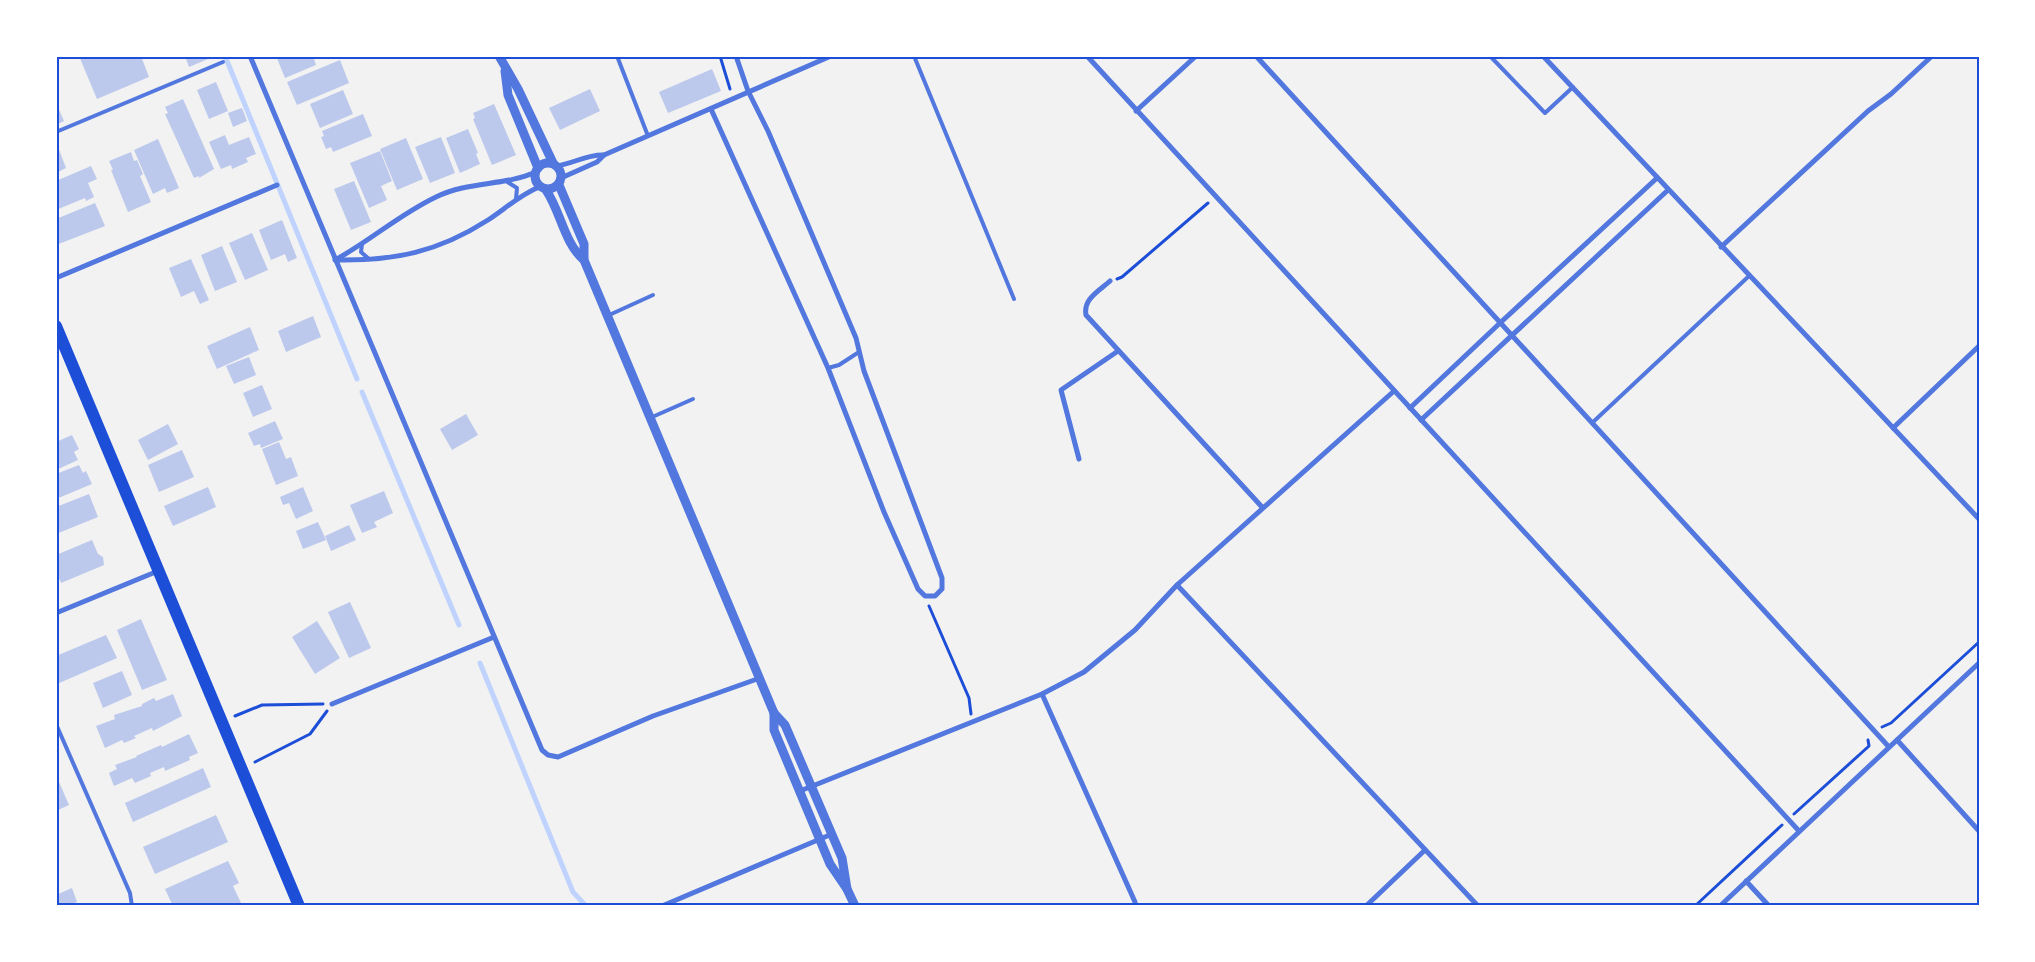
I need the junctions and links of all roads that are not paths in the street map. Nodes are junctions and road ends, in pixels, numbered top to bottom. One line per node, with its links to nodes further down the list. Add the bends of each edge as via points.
1 (250, 56): 33 (street)
2 (499, 56): 14 (street)
3 (618, 56): 20 (lane)
4 (736, 56): 16 (street)
5 (831, 56): 16 (street)
6 (914, 56): 40 (lane)
7 (1087, 56): 18 (street)
8 (1196, 56): 18 (street)
9 (1256, 56): 42 (street)
10 (1490, 56): 15 (lane, via 1545,113)
11 (1543, 56): 15 (street)
12 (1932, 56): 32 (street)
13 (223, 62): 19 (lane)
14 (504, 68): 22 (street, via 518,89); 23 (street, via 508,95)
15 (1573, 87): 24 (street)
16 (748, 91): 17 (street); 47 (street, via 856,338)
17 (711, 109): 20 (street); 48 (street)
18 (1136, 111): 49 (street)
19 (56, 132)
20 (648, 136): 21 (street)
21 (604, 154): 22 (street); 26 (street, via 597,162)
22 (555, 164): 23 (street, via 545,164); 26 (street, via 561,171)
23 (537, 170): 25 (street, via 521,178); 28 (street, via 535,180)
24 (1657, 178): 29 (street); 42 (street)
25 (506, 180): 30 (lane, via 517,188); 31 (street, via 471,185 437,196)
26 (560, 182): 28 (street, via 554,189); 35 (street, via 584,244)
27 (277, 185): 37 (street)
28 (543, 188): 30 (street); 35 (street, via 556,206 574,251)
29 (1668, 190): 32 (street); 44 (street)
30 (514, 201): 34 (street, via 462,235 431,248)
31 (362, 244): 33 (street); 34 (lane, via 362,255)
32 (1721, 247): 36 (street)
33 (335, 260): 34 (street); 62 (street)
34 (371, 260)
35 (584, 260): 41 (street)
36 (1749, 276): 54 (lane); 55 (street)
37 (56, 278)
38 (1110, 281): 46 (street, via 1088,300 1085,309 1086,316)
39 (652, 295): 41 (lane)
40 (1014, 299)
41 (607, 316): 52 (street)
42 (1500, 323): 44 (street); 51 (street)
43 (56, 326): 59 (main road)
44 (1511, 335): 53 (street); 54 (street)
45 (1979, 346): 55 (street)
46 (1118, 351): 56 (street, via 1061,390); 57 (street)
47 (859, 352): 48 (lane, via 838,366); 48 (street, via 942,578 939,594 924,596 918,589)
48 (828, 368)
49 (1394, 391): 51 (street); 57 (street)
50 (693, 398): 52 (lane)
51 (1410, 408): 53 (street)
52 (650, 418): 64 (street)
53 (1421, 420): 73 (street)
54 (1592, 423): 70 (street)
55 (1893, 428): 58 (street)
56 (1079, 459)
57 (1262, 507): 60 (street)
58 (1979, 519)
59 (158, 570): 61 (street); 82 (main road)
60 (1177, 585): 65 (street, via 1135,630 1084,672); 77 (street)
61 (56, 613)
62 (494, 637): 64 (street, via 542,750 558,757 653,716); 66 (street)
63 (1979, 663): 69 (street)
64 (760, 678): 67 (street)
65 (1042, 694): 71 (street); 80 (street)
66 (332, 704)
67 (774, 713): 71 (street, via 785,725); 72 (street, via 774,730)
68 (56, 724): 81 (lane, via 130,893)
69 (1896, 740): 70 (street); 74 (street)
70 (1889, 747): 73 (street)
71 (812, 787): 72 (street); 75 (street)
72 (800, 792): 76 (street)
73 (1800, 830): 78 (street)
74 (1979, 831)
75 (832, 834): 76 (street); 79 (street, via 842,858)
76 (819, 839): 79 (street, via 830,864); 83 (street)
77 (1425, 850): 85 (street); 86 (street)
78 (1746, 881): 87 (street); 88 (street)
79 (848, 889): 84 (street)
80 (1135, 902)
81 (132, 906)
82 (299, 906)
83 (662, 906)
84 (855, 906)
85 (1366, 906)
86 (1478, 906)
87 (1720, 906)
88 (1769, 906)

